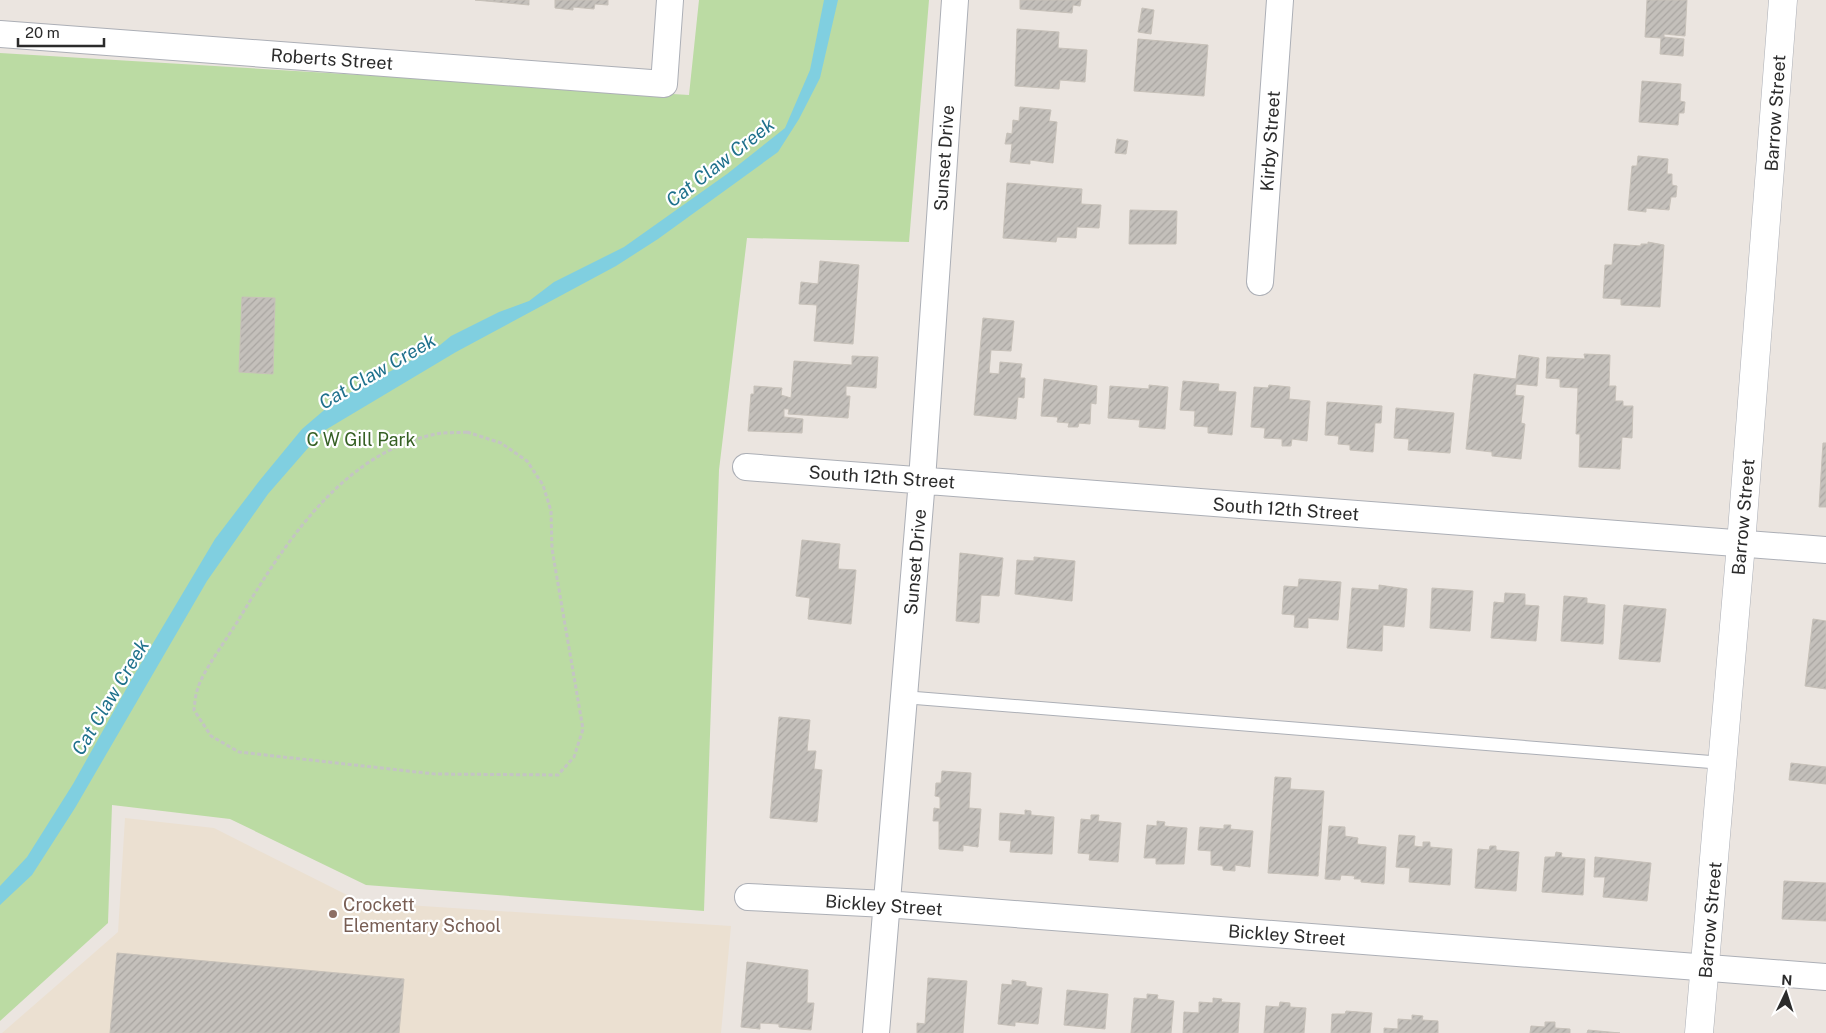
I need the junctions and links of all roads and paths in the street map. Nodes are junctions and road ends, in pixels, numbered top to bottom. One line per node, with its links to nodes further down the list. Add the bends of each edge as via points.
1 (670, 0): 5 (street, Roberts Street, via 664,84)
2 (955, 0): 8 (street, Sunset Drive)
3 (1280, 0): 6 (street, Kirby Street)
4 (1783, 0): 10 (main road, Barrow Street)
5 (0, 34)
6 (1260, 282)
7 (746, 467): 8 (street, South 12th Street)
8 (922, 480): 10 (street, South 12th Street); 12 (street, Sunset Drive)
9 (298, 530): 9 (path, via 336,486 374,460 409,442 437,434 467,432 501,443 527,461 543,485 551,511 552,549 583,729 574,757 558,775 435,774 239,752 211,736 194,710 198,687)
10 (1741, 544): 11 (street, South 12th Street); 13 (main road, Barrow Street)
11 (1826, 550)
12 (903, 697): 13 (lane); 15 (street, Sunset Drive)
13 (1722, 763): 16 (main road, Barrow Street)
14 (748, 897): 15 (street, Bickley Street)
15 (886, 904): 16 (street, Bickley Street); 18 (street, Sunset Drive)
16 (1706, 968): 17 (street, Bickley Street); 19 (main road, Barrow Street)
17 (1826, 978)
18 (876, 1033)
19 (1700, 1033)

